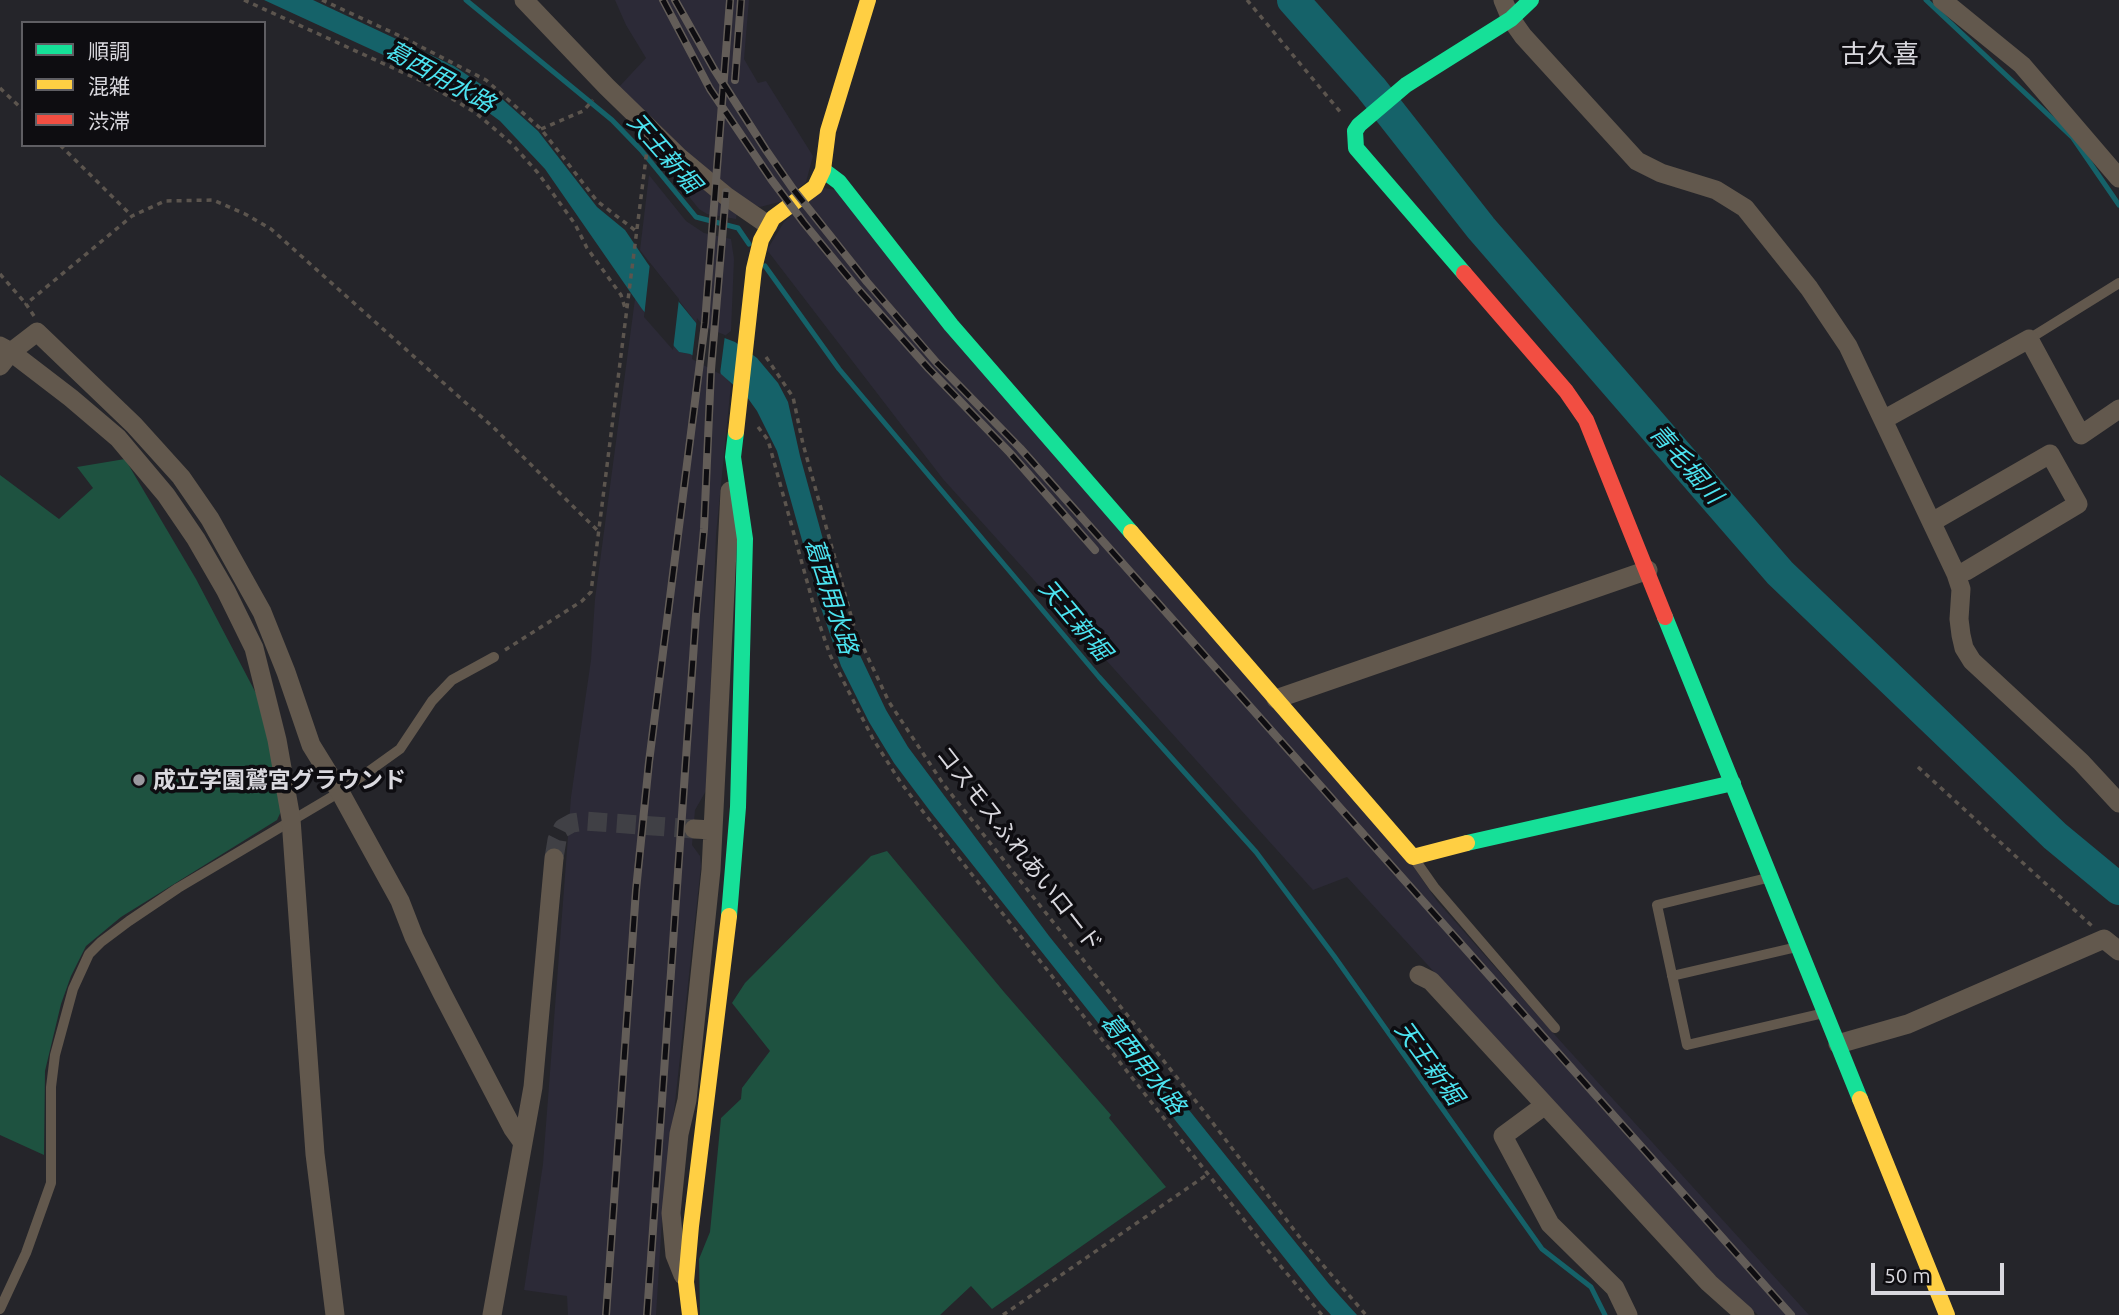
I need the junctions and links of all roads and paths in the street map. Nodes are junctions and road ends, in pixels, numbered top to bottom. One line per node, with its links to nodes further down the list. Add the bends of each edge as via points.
1 (244, 0): 25 (path, via 426,83 475,113 538,173 621,295)
2 (322, 0): 14 (path, via 486,80)
3 (524, 0): 21 (street, via 678,157)
4 (868, 0): 17 (street, via 828,131)
5 (1247, 0): 13 (path)
6 (1503, 0): 9 (street)
7 (1531, 0): 9 (street)
8 (1942, 0): 18 (street, via 2022,65)
9 (1511, 19): 13 (street, via 1406,85); 32 (street, via 1637,161 1716,190 1752,215 1848,346)
10 (0, 88): 12 (path)
11 (596, 97): 14 (path, via 583,111)
12 (21, 108)
13 (1357, 128): 36 (street, via 1356,148 1367,163 1586,420)
14 (541, 129): 20 (path, via 597,201)
15 (648, 139): 20 (path)
16 (62, 147): 19 (path)
17 (823, 170): 21 (street, via 816,187 773,218); 39 (street, via 839,182 951,326)
18 (2119, 178)
19 (132, 216): 24 (path); 35 (path, via 165,201 214,201 271,229 494,428)
20 (636, 231): 25 (path)
21 (764, 233): 31 (street, via 754,269)
22 (0, 274): 24 (path)
23 (2119, 283): 27 (lane)
24 (26, 304): 26 (path, via 38,322)
25 (626, 310): 35 (path)
26 (37, 332): 29 (street); 42 (street, via 134,425 181,477 210,519 262,612 311,745)
27 (2029, 339): 30 (street, via 2081,435); 32 (street)
28 (763, 354): 70 (path, コスモスふれあいロード, via 793,397 855,630 888,702 944,785 1304,1243)
29 (4, 355): 44 (street, via 71,398 118,438 196,539 254,648)
30 (2119, 409)
31 (737, 413): 33 (street); 62 (path, via 754,420 768,440 816,614 873,739 947,843)
32 (1883, 421): 34 (street)
33 (735, 475): 58 (street, via 728,499 703,830 711,870); 61 (street, via 745,539 738,807)
34 (1932, 522): 37 (street); 37 (street, via 2050,454 2078,504)
35 (598, 531): 38 (path, via 591,592)
36 (1647, 570): 39 (street); 41 (street)
37 (1956, 574): 43 (street, via 1961,589 1961,635 1972,661)
38 (495, 657): 42 (lane, via 452,680 400,749)
39 (1276, 699): 45 (street)
40 (1918, 767): 48 (path)
41 (1733, 783): 45 (street); 47 (street)
42 (340, 792): 44 (lane); 57 (street)
43 (2119, 803)
44 (291, 819): 64 (lane, via 138,914 89,954 73,989 55,1055 51,1184); 65 (street, via 315,1154)
45 (1413, 857): 54 (lane)
46 (554, 858): 56 (street)
47 (1771, 878): 49 (street); 52 (lane, via 1657,905)
48 (2095, 928)
49 (1797, 947): 52 (lane); 53 (street)
50 (2119, 951): 55 (street, via 2104,939 1908,1024)
51 (1419, 975): 59 (street, via 1431,981)
52 (1672, 976): 53 (lane, via 1687,1045)
53 (1824, 1013): 55 (street)
54 (1555, 1028)
55 (1838, 1044): 73 (street)
56 (533, 1087): 57 (street); 60 (street)
57 (496, 1095): 60 (street)
58 (687, 1100): 61 (street, via 690,1134); 63 (street, via 671,1213 675,1255)
59 (1545, 1105): 71 (street, via 1503,1136 1550,1224 1615,1288); 72 (street, via 1709,1283)
60 (523, 1143): 66 (street)
61 (701, 1150): 63 (street)
62 (1208, 1174): 68 (path); 69 (path)
63 (686, 1282): 67 (street)
64 (0, 1310)
65 (335, 1315)
66 (492, 1315)
67 (690, 1315)
68 (1003, 1315)
69 (1322, 1315)
70 (1366, 1315)
71 (1628, 1315)
72 (1745, 1315)
73 (1947, 1315)

